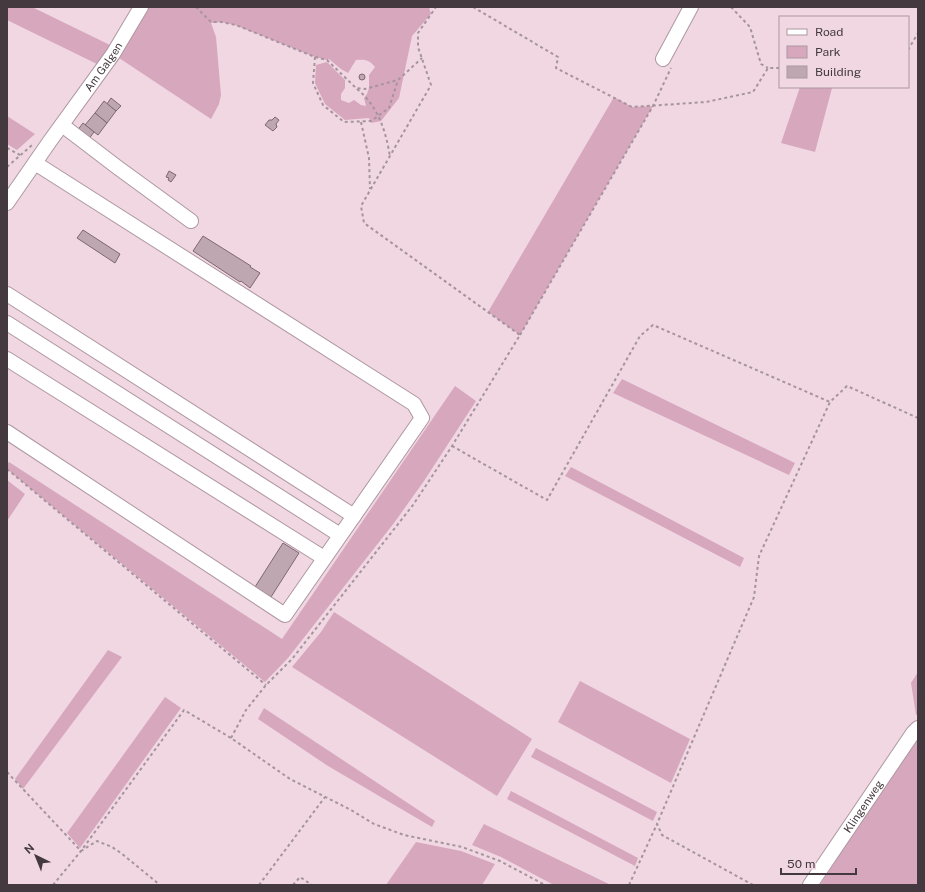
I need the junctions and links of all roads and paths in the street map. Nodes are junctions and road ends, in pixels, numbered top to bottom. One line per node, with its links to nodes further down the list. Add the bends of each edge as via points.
1 (141, 7): 19 (street, Am Galgen, via 113,54)
2 (196, 7): 9 (path, via 211,22 236,26)
3 (436, 7): 10 (path, via 418,33 418,47)
4 (472, 7): 16 (path, via 558,57 556,68 632,107)
5 (691, 7): 11 (street)
6 (731, 7): 12 (path, via 750,26 761,64)
7 (918, 33): 8 (path)
8 (909, 48)
9 (315, 57): 15 (path, via 327,60); 18 (path, via 313,83 323,105 344,122)
10 (422, 58): 14 (path); 21 (path, via 431,86)
11 (668, 61): 16 (path)
12 (768, 68): 13 (path); 16 (path, via 753,92 706,102)
13 (779, 68)
14 (398, 80): 15 (path, via 365,89); 17 (path, via 389,108)
15 (356, 88): 17 (path, via 365,95)
16 (653, 106): 29 (path)
17 (378, 116): 18 (path, via 371,121); 21 (path, via 386,136)
18 (360, 122): 24 (path, via 369,158)
19 (62, 125): 22 (street, Am Galgen); 26 (street)
20 (7, 148): 23 (path, via 20,155)
21 (390, 157): 24 (path)
22 (35, 163): 25 (street, Am Galgen); 36 (street, via 414,404 422,418)
23 (7, 167)
24 (370, 190): 29 (path, via 361,206 364,223)
25 (7, 203)
26 (191, 221)
27 (7, 294): 36 (street)
28 (7, 324): 37 (street)
29 (520, 335): 34 (path)
30 (7, 359): 38 (street)
31 (830, 402): 32 (path, via 847,386); 34 (path, via 653,325 640,336 547,500); 44 (path, via 759,556 754,597)
32 (918, 418)
33 (7, 432): 38 (street, via 285,615)
34 (452, 446): 39 (path, via 413,505 292,659)
35 (7, 469): 39 (path)
36 (354, 516): 37 (street)
37 (340, 535): 38 (street)
38 (324, 558)
39 (266, 685): 41 (path, via 246,710)
40 (918, 728): 54 (street, Klingenweg)
41 (231, 738): 43 (path, via 290,779); 45 (path, via 184,710)
42 (7, 772): 45 (path)
43 (325, 797): 48 (path); 51 (path, via 374,824 404,835 462,847 500,860)
44 (658, 824): 52 (path); 53 (path, via 662,835)
45 (81, 851): 46 (path); 47 (path, via 97,841 112,847)
46 (53, 885)
47 (160, 885)
48 (260, 885)
49 (293, 885): 50 (path, via 300,877)
50 (312, 885)
51 (545, 885)
52 (629, 885)
53 (753, 885)
54 (810, 885)

